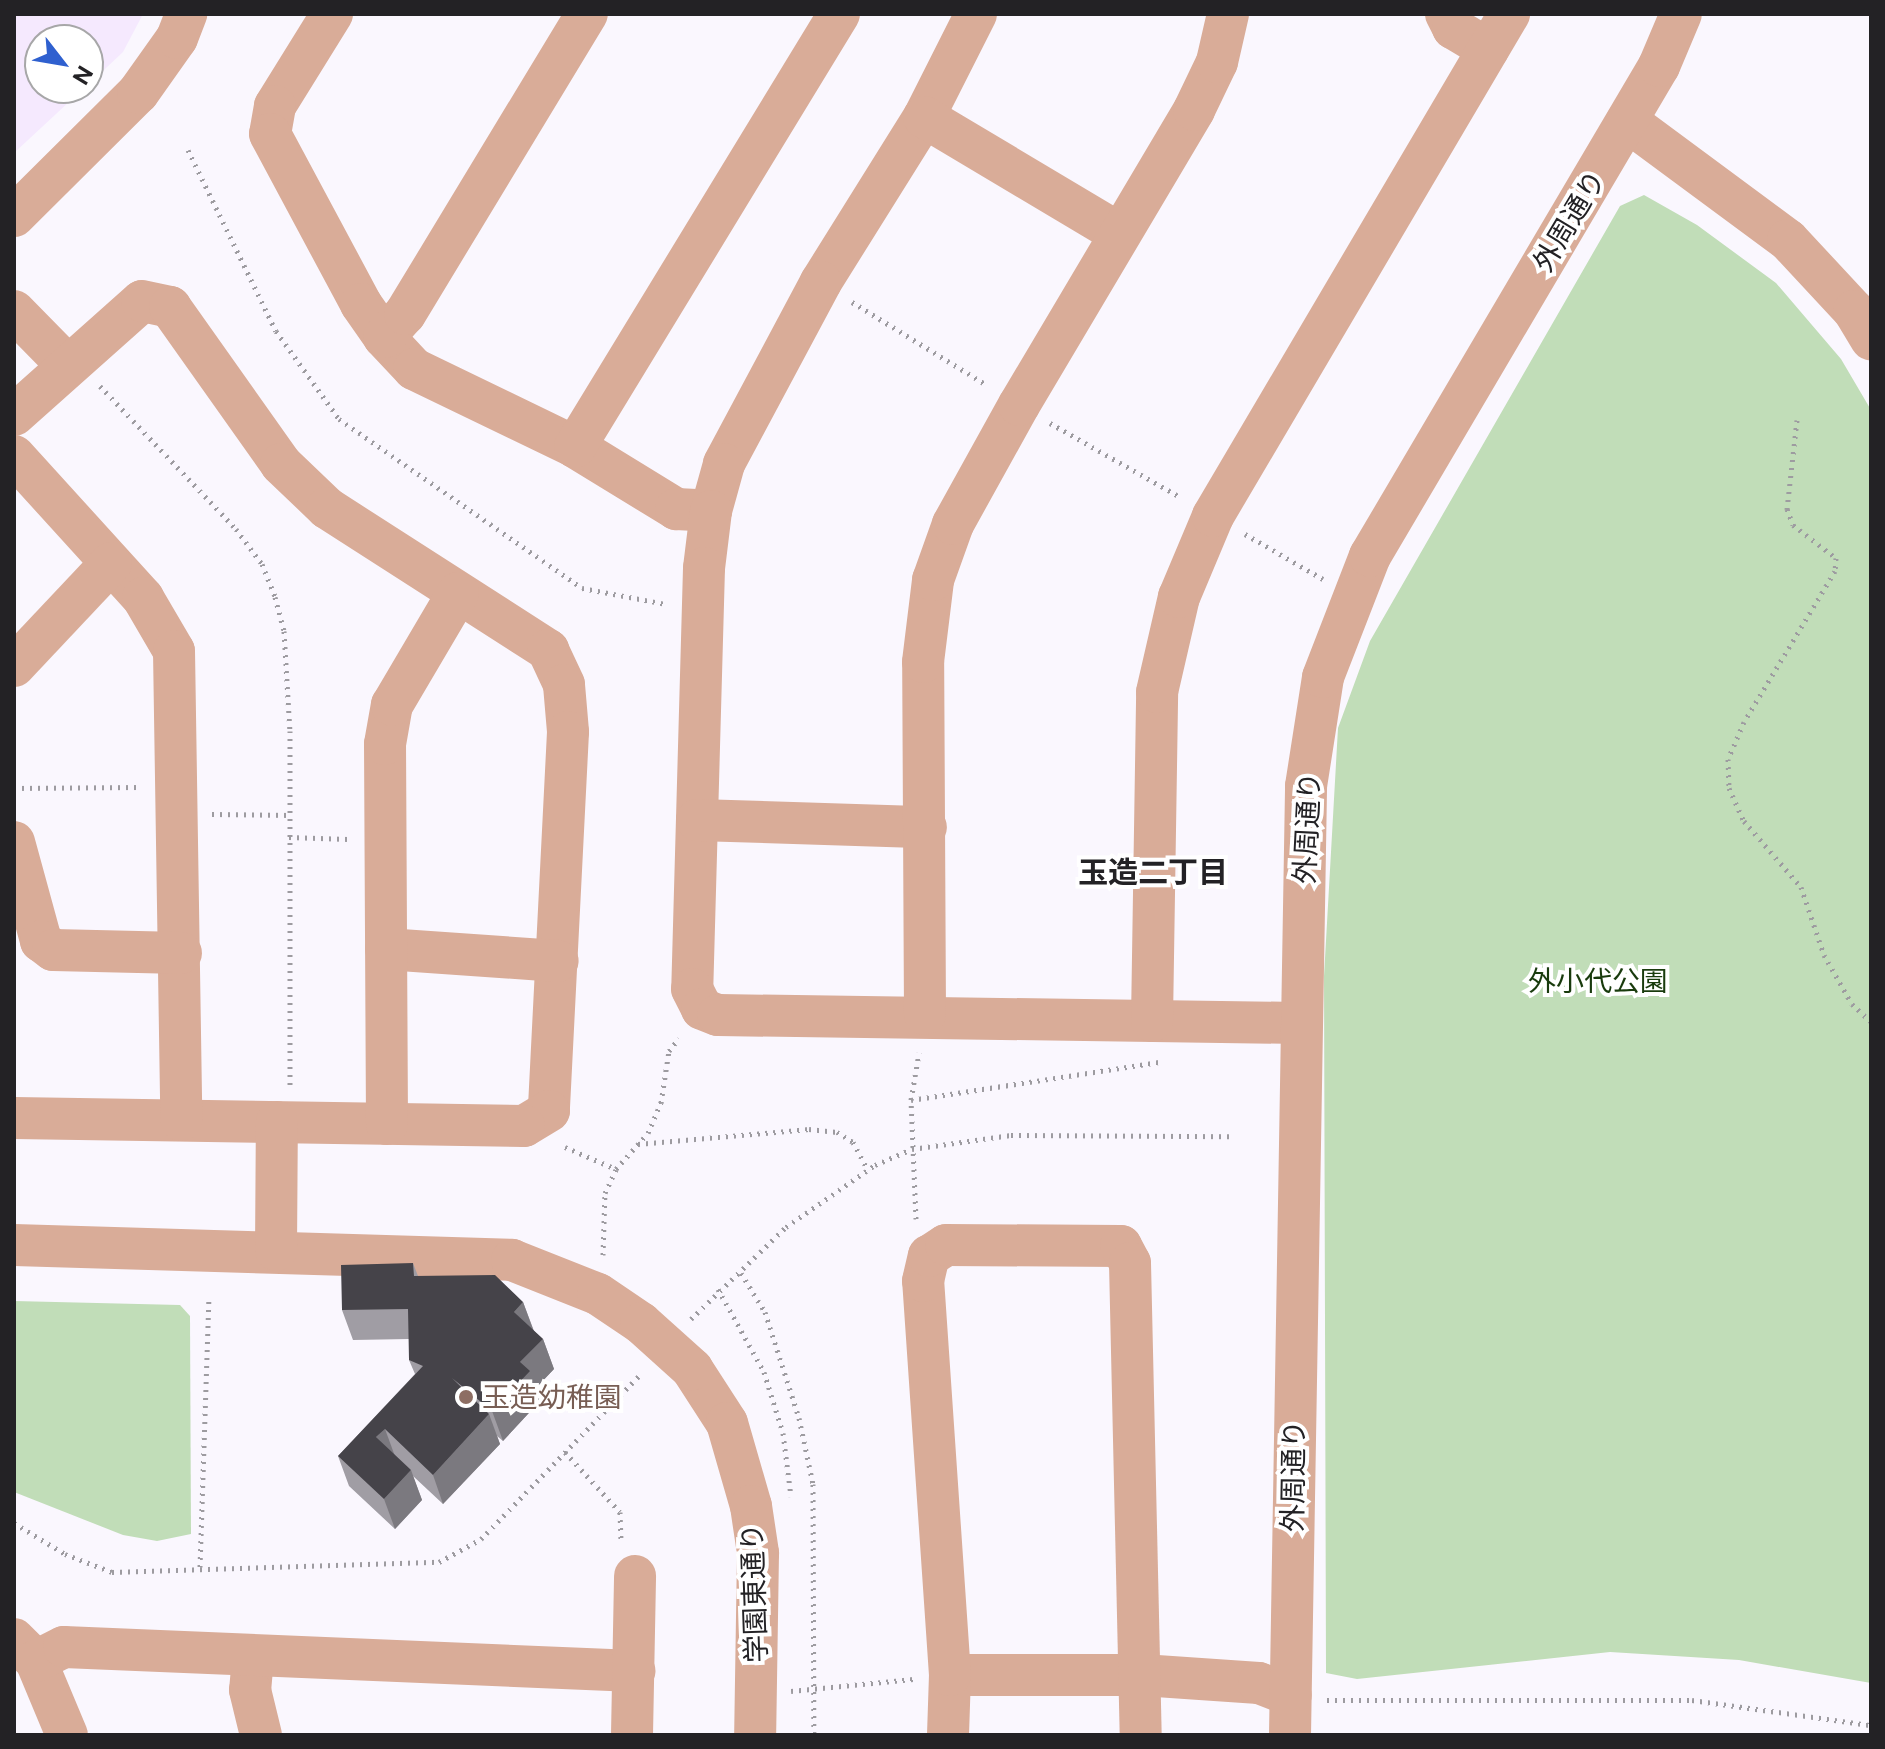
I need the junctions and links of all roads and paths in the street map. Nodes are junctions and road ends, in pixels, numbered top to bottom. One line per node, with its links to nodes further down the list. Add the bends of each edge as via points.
1 (186, 14): 14 (street, via 177,38 138,93)
2 (332, 14): 18 (street, via 275,106 270,134)
3 (587, 14): 18 (street, via 405,314)
4 (839, 14): 24 (street)
5 (976, 14): 11 (street)
6 (1228, 14): 15 (street, via 1217,62 1194,110)
7 (1446, 14): 10 (street, via 1453,28)
8 (1509, 14): 10 (street)
9 (1681, 14): 12 (street, 外周通り)
10 (1488, 49): 27 (street)
11 (924, 117): 15 (street); 16 (street)
12 (1627, 121): 19 (street, via 1788,240 1854,311); 48 (street, 外周通り, via 1370,556 1323,677 1306,786)
13 (188, 150): 31 (path, via 276,331 339,419 582,588)
14 (14, 216)
15 (1120, 234): 21 (street)
16 (821, 282): 21 (path); 26 (street, via 724,464)
17 (14, 311): 20 (street)
18 (384, 337): 24 (street, via 414,369)
19 (1871, 339)
20 (70, 362): 22 (street); 30 (street, via 142,301 170,307 281,464 327,508); 35 (path, via 236,529 262,564 284,631)
21 (1019, 405): 27 (path); 37 (street, via 953,524 933,580 923,662)
22 (14, 415)
23 (1797, 420): 47 (path, via 1787,509 1793,525 1836,558 1835,571 1744,722 1728,759 1729,788 1744,821 1801,887 1824,955 1852,1004)
24 (575, 447): 26 (street, via 676,509)
25 (14, 456): 28 (street)
26 (711, 511): 31 (street)
27 (1213, 516): 29 (path); 46 (street, via 1179,597 1157,692)
28 (111, 563): 32 (street); 34 (street, via 143,598 174,651)
29 (1331, 583)
30 (458, 593): 39 (street, via 392,705 385,744); 43 (street, via 548,650 564,685 567,813)
31 (703, 608): 36 (street)
32 (14, 666)
33 (14, 788): 34 (path)
34 (178, 801): 35 (path); 42 (street)
35 (291, 815): 38 (path)
36 (697, 820): 37 (street); 44 (street, via 692,989)
37 (926, 827): 45 (street)
38 (289, 837): 39 (path); 54 (path)
39 (385, 840): 41 (street)
40 (14, 842): 42 (street, via 41,941 53,950)
41 (386, 949): 43 (street); 55 (street)
42 (181, 953): 53 (street)
43 (558, 961): 51 (street)
44 (702, 1009): 45 (street, via 718,1015); 57 (path, via 669,1051 661,1103)
45 (925, 1014): 46 (street); 50 (path)
46 (1152, 1021): 48 (street)
47 (1871, 1022)
48 (1299, 1023): 80 (street, 外周通り)
49 (1167, 1061): 50 (path)
50 (911, 1100): 58 (path)
51 (549, 1111): 55 (street, via 524,1126); 59 (path, via 552,1142)
52 (14, 1118): 53 (street)
53 (181, 1120): 54 (street)
54 (284, 1122): 55 (street); 62 (street)
55 (387, 1124)
56 (1229, 1136): 58 (path, via 1011,1135)
57 (637, 1144): 59 (path); 60 (path, via 809,1129 837,1132 853,1142)
58 (912, 1149): 60 (path); 63 (path, via 917,1236)
59 (616, 1169): 65 (path, via 605,1193)
60 (868, 1170): 64 (path, via 786,1227)
61 (14, 1245): 62 (street, 学園東通り)
62 (276, 1250): 65 (street, 学園東通り, via 512,1260)
63 (929, 1256): 77 (street, via 923,1281); 78 (street, via 946,1245 1121,1246 1130,1263)
64 (741, 1273): 67 (path); 86 (path, via 765,1312 799,1418 813,1484)
65 (600, 1279): 85 (street, 学園東通り, bridge, via 692,1369 727,1423 751,1506 758,1594)
66 (209, 1300): 72 (path)
67 (687, 1323)
68 (647, 1367): 69 (path)
69 (565, 1452): 70 (path); 72 (path, via 481,1539 439,1562)
70 (620, 1512)
71 (14, 1523): 72 (path, via 65,1554 112,1572)
72 (200, 1567)
73 (635, 1576): 76 (street)
74 (25, 1650): 75 (street, via 64,1647); 82 (street)
75 (253, 1657): 76 (street); 83 (street, via 250,1690)
76 (634, 1671): 84 (street)
77 (950, 1675): 78 (street); 79 (path); 87 (street)
78 (1142, 1675): 80 (street, via 1259,1683); 88 (street)
79 (789, 1691)
80 (1290, 1715): 81 (path, via 1317,1700 1692,1700)
81 (1871, 1725)
82 (67, 1735)
83 (261, 1735)
84 (632, 1735)
85 (755, 1735)
86 (814, 1735)
87 (948, 1735)
88 (1141, 1735)

